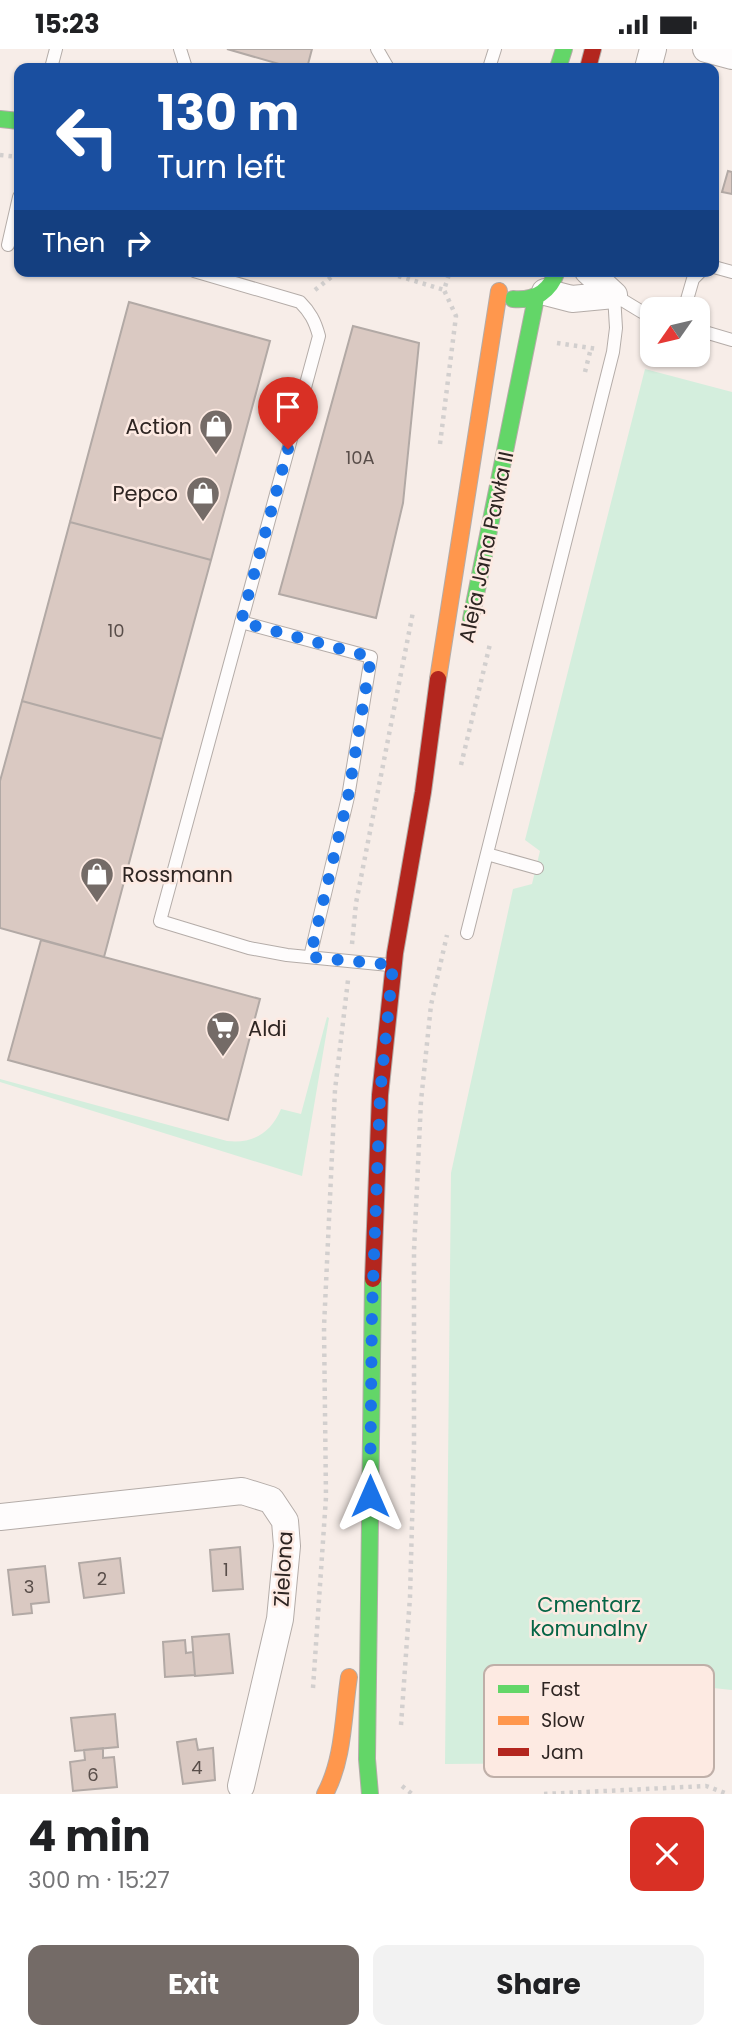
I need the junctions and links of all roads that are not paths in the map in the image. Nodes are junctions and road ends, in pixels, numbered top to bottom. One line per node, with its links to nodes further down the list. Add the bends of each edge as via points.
1 (706, 49): 2 (street)
2 (732, 56)
3 (14, 219): 4 (lane)
4 (8, 245)
5 (215, 277): 15 (lane, via 300,302 310,311 319,336)
6 (490, 277): 10 (main road)
7 (695, 277): 11 (lane)
8 (615, 283): 9 (street, via 572,299); 12 (lane); 19 (lane, via 613,352)
9 (546, 287): 10 (main road, via 516,300); 16 (main road, Aleja Jana Pawła II)
10 (499, 291): 18 (main road, Aleja Jana Pawła II)
11 (688, 297)
12 (640, 310)
13 (710, 334): 14 (lane)
14 (732, 340)
15 (241, 622): 22 (lane, via 371,657 348,797); 22 (lane, via 160,921 249,948)
16 (466, 641)
17 (453, 692): 18 (main road, Aleja Jana Pawła II)
18 (423, 792): 23 (main road, Aleja Jana Pawła II)
19 (487, 854): 20 (lane); 21 (lane)
20 (537, 868)
21 (467, 933)
22 (310, 957): 23 (lane)
23 (393, 965): 25 (main road, Aleja Jana Pawła II, via 380,1095 372,1310)
24 (0, 1517): 26 (street, Zielona, via 242,1491 271,1500 285,1521 287,1546 280,1619)
25 (370, 1577): 27 (main road, Aleja Jana Pawła II, via 338,1755); 28 (main road, Aleja Jana Pawła II)
26 (242, 1786)
27 (325, 1794)
28 (370, 1794)

